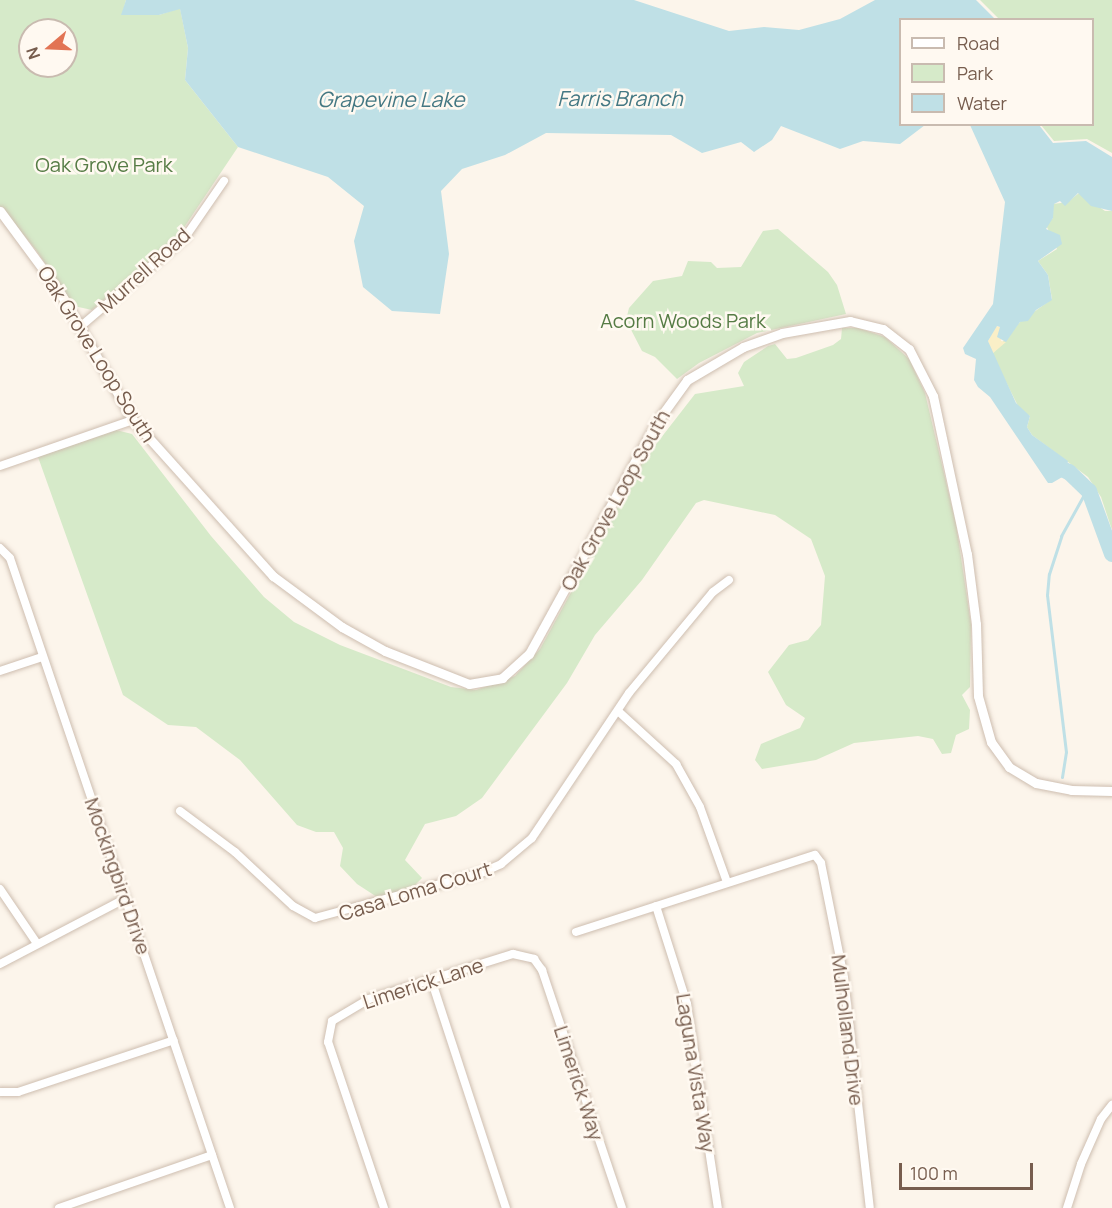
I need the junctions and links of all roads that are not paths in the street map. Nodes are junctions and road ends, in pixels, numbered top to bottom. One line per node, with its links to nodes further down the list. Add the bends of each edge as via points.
1 (224, 181): 3 (street, Murrell Road, via 186,236)
2 (0, 211): 3 (street, Oak Grove Loop South, via 37,258)
3 (80, 327): 4 (street, Oak Grove Loop South)
4 (133, 420): 5 (street); 11 (street, Oak Grove Loop South, via 273,576 291,591 385,651 458,683 482,684 510,673 529,654 656,423 687,380 743,347 782,333 850,321 883,329 909,349 933,396 967,554 976,624 978,696 991,742 1009,767 1036,783 1071,790)
5 (0, 466)
6 (0, 548): 8 (street, Mockingbird Drive, via 10,558)
7 (729, 580): 10 (street, Casa Loma Court, via 713,592 668,644)
8 (42, 657): 9 (street); 15 (street, Mockingbird Drive)
9 (0, 671)
10 (618, 711): 12 (street, Casa Loma Court, via 545,821 520,850 501,864 432,889 328,917 307,915 293,906 235,852); 13 (street, via 676,764 700,807)
11 (1112, 791)
12 (180, 811)
13 (727, 882): 16 (street); 32 (street, Mulholland Drive, via 815,855 821,863 844,978)
14 (0, 889): 18 (street)
15 (126, 898): 18 (street); 22 (street, Mockingbird Drive)
16 (656, 906): 17 (street); 31 (street, Laguna Vista Way, via 687,1004)
17 (576, 932)
18 (36, 942): 20 (street)
19 (534, 959): 21 (street, Limerick Lane, via 513,954); 30 (street, Limerick Way, via 542,970)
20 (0, 964)
21 (432, 982): 28 (street, Limerick Lane, via 350,1007 330,1027 328,1042); 29 (street)
22 (174, 1040): 23 (street, via 18,1092); 25 (street, Mockingbird Drive)
23 (0, 1092)
24 (1112, 1105): 33 (street, via 1101,1119 1081,1164)
25 (212, 1155): 26 (street); 27 (street, Mockingbird Drive)
26 (59, 1208)
27 (230, 1208)
28 (384, 1208)
29 (506, 1208)
30 (622, 1208)
31 (718, 1208)
32 (870, 1208)
33 (1067, 1208)

